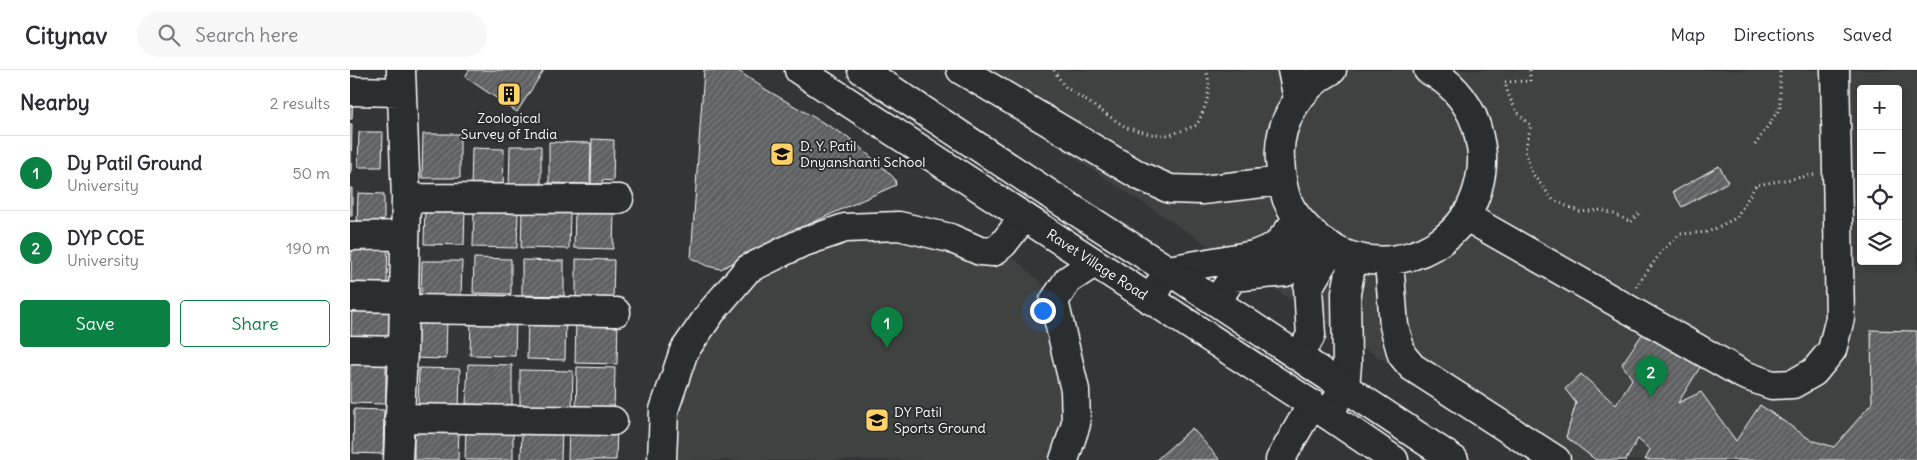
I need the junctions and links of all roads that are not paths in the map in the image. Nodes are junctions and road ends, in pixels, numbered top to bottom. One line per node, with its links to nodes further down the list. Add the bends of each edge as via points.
1 (799, 70): 16 (main road, Ravet Village Road)
2 (862, 70): 22 (main road)
3 (961, 70): 8 (main road)
4 (1292, 70): 11 (main road)
5 (1332, 70): 11 (main road, via 1320,76)
6 (1835, 70): 15 (main road, via 1840,318 1832,350 1814,372 1793,384 1772,385 1744,375)
7 (1438, 72): 15 (main road, via 1462,98 1477,126 1482,157 1478,188)
8 (992, 78): 12 (main road, via 1140,176 1170,190 1202,190)
9 (401, 81): 10 (main road); 13 (main road)
10 (350, 91)
11 (1298, 99): 12 (main road, via 1284,124 1279,152)
12 (1281, 181): 19 (main road, via 1287,200)
13 (406, 198): 14 (main road); 17 (main road)
14 (619, 199)
15 (1465, 216): 20 (main road, via 1444,239 1418,254)
16 (1024, 217): 21 (main road, Ravet Village Road); 36 (main road, via 993,252 980,251 950,238 899,226 845,228 801,243 748,269 712,311 684,351 664,410)
17 (405, 235): 18 (main road); 26 (main road)
18 (350, 236)
19 (1324, 239): 20 (main road, via 1371,261); 22 (main road); 25 (main road, via 1286,272 1233,277); 30 (main road, via 1308,288 1311,335); 31 (main road, via 1346,293 1347,364)
20 (1389, 261): 41 (main road, via 1394,326 1402,354 1412,367)
21 (1094, 263): 24 (main road, Ravet Village Road); 37 (main road, via 1068,280 1054,301 1075,390 1076,424)
22 (1168, 270): 24 (main road); 25 (main road)
23 (350, 297): 26 (main road)
24 (1151, 300): 32 (main road, Ravet Village Road)
25 (1216, 302): 30 (main road)
26 (404, 304): 27 (main road); 29 (main road)
27 (616, 312)
28 (350, 350): 29 (main road)
29 (403, 351): 33 (main road)
30 (1299, 357): 31 (main road)
31 (1344, 387): 32 (main road); 40 (main road)
32 (1320, 410): 38 (main road); 39 (main road, Ravet Village Road)
33 (399, 418): 34 (main road); 35 (main road)
34 (613, 421)
35 (398, 460)
36 (662, 460)
37 (1064, 460)
38 (1280, 460)
39 (1394, 460)
40 (1454, 460)
41 (1556, 460)

